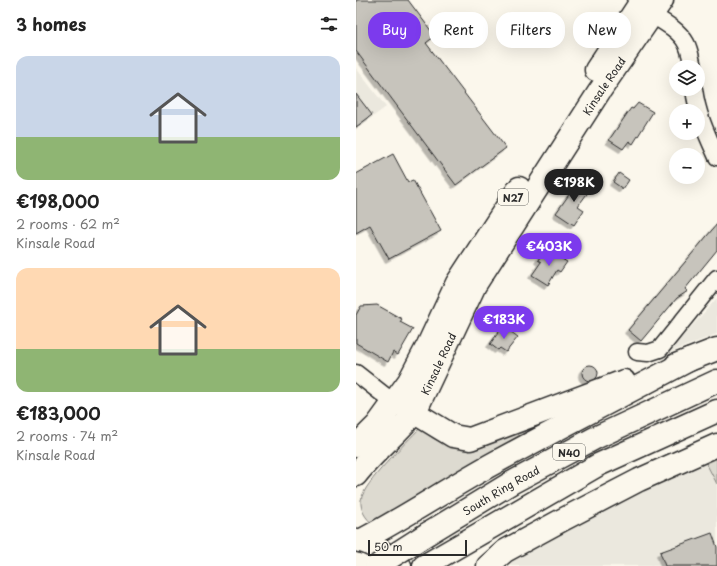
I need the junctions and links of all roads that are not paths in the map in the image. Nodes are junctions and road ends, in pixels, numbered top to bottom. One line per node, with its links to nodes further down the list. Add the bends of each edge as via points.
1 (649, 5): 2 (street, via 682,37 687,44); 11 (highway, Kinsale Road / N27, via 457,283 428,345); 13 (highway, Kinsale Road / N27, via 599,92 475,285)
2 (691, 60)
3 (695, 96): 4 (street, via 702,124)
4 (717, 157)
5 (717, 278): 7 (street, via 660,349 648,353)
6 (717, 350): 8 (highway)
7 (637, 352)
8 (689, 360): 13 (highway, via 470,439 453,436); 17 (highway, via 496,462)
9 (356, 373): 11 (street)
10 (717, 381): 18 (highway, South Ring Road / N40, bridge, via 581,446 511,483)
11 (396, 401): 13 (highway); 15 (highway, Kinsale Road / N27)
12 (717, 411): 20 (highway, N40, via 598,465)
13 (415, 412): 16 (highway, Kinsale Road / N27)
14 (717, 445): 21 (highway, via 640,480 562,520 505,551)
15 (356, 446)
16 (356, 475)
17 (358, 541): 19 (highway, via 374,547)
18 (376, 566)
19 (400, 566)
20 (424, 566)
21 (488, 566)

